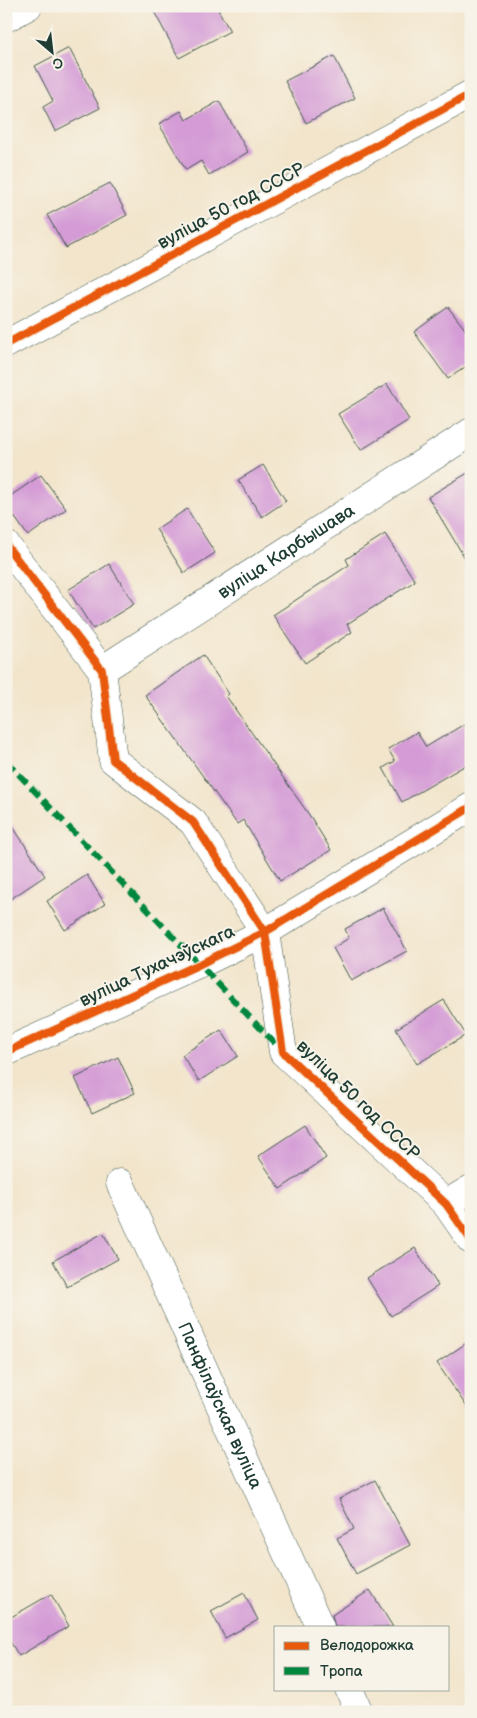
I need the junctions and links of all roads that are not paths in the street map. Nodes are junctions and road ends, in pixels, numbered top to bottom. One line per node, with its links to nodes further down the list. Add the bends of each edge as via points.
1 (28, 6): 2 (street)
2 (6, 18)
3 (471, 94): 4 (street, вуліца 50 год СССР)
4 (6, 344)
5 (471, 432): 7 (street, вуліца Карбышава)
6 (6, 544): 7 (street)
7 (102, 670): 9 (street, вуліца 50 год СССР, via 113,760 193,822)
8 (471, 807): 9 (street, вуліца Тухачэўскага)
9 (264, 932): 10 (street, вуліца Тухачэўскага); 13 (street, вуліца 50 год СССР, via 283,1052)
10 (6, 1052)
11 (120, 1183): 15 (street, Панфілаўская вуліца)
12 (471, 1189): 13 (street)
13 (446, 1204): 14 (street, вуліца 50 год СССР)
14 (471, 1240)
15 (320, 1626)
16 (349, 1690): 17 (street)
17 (359, 1712)

